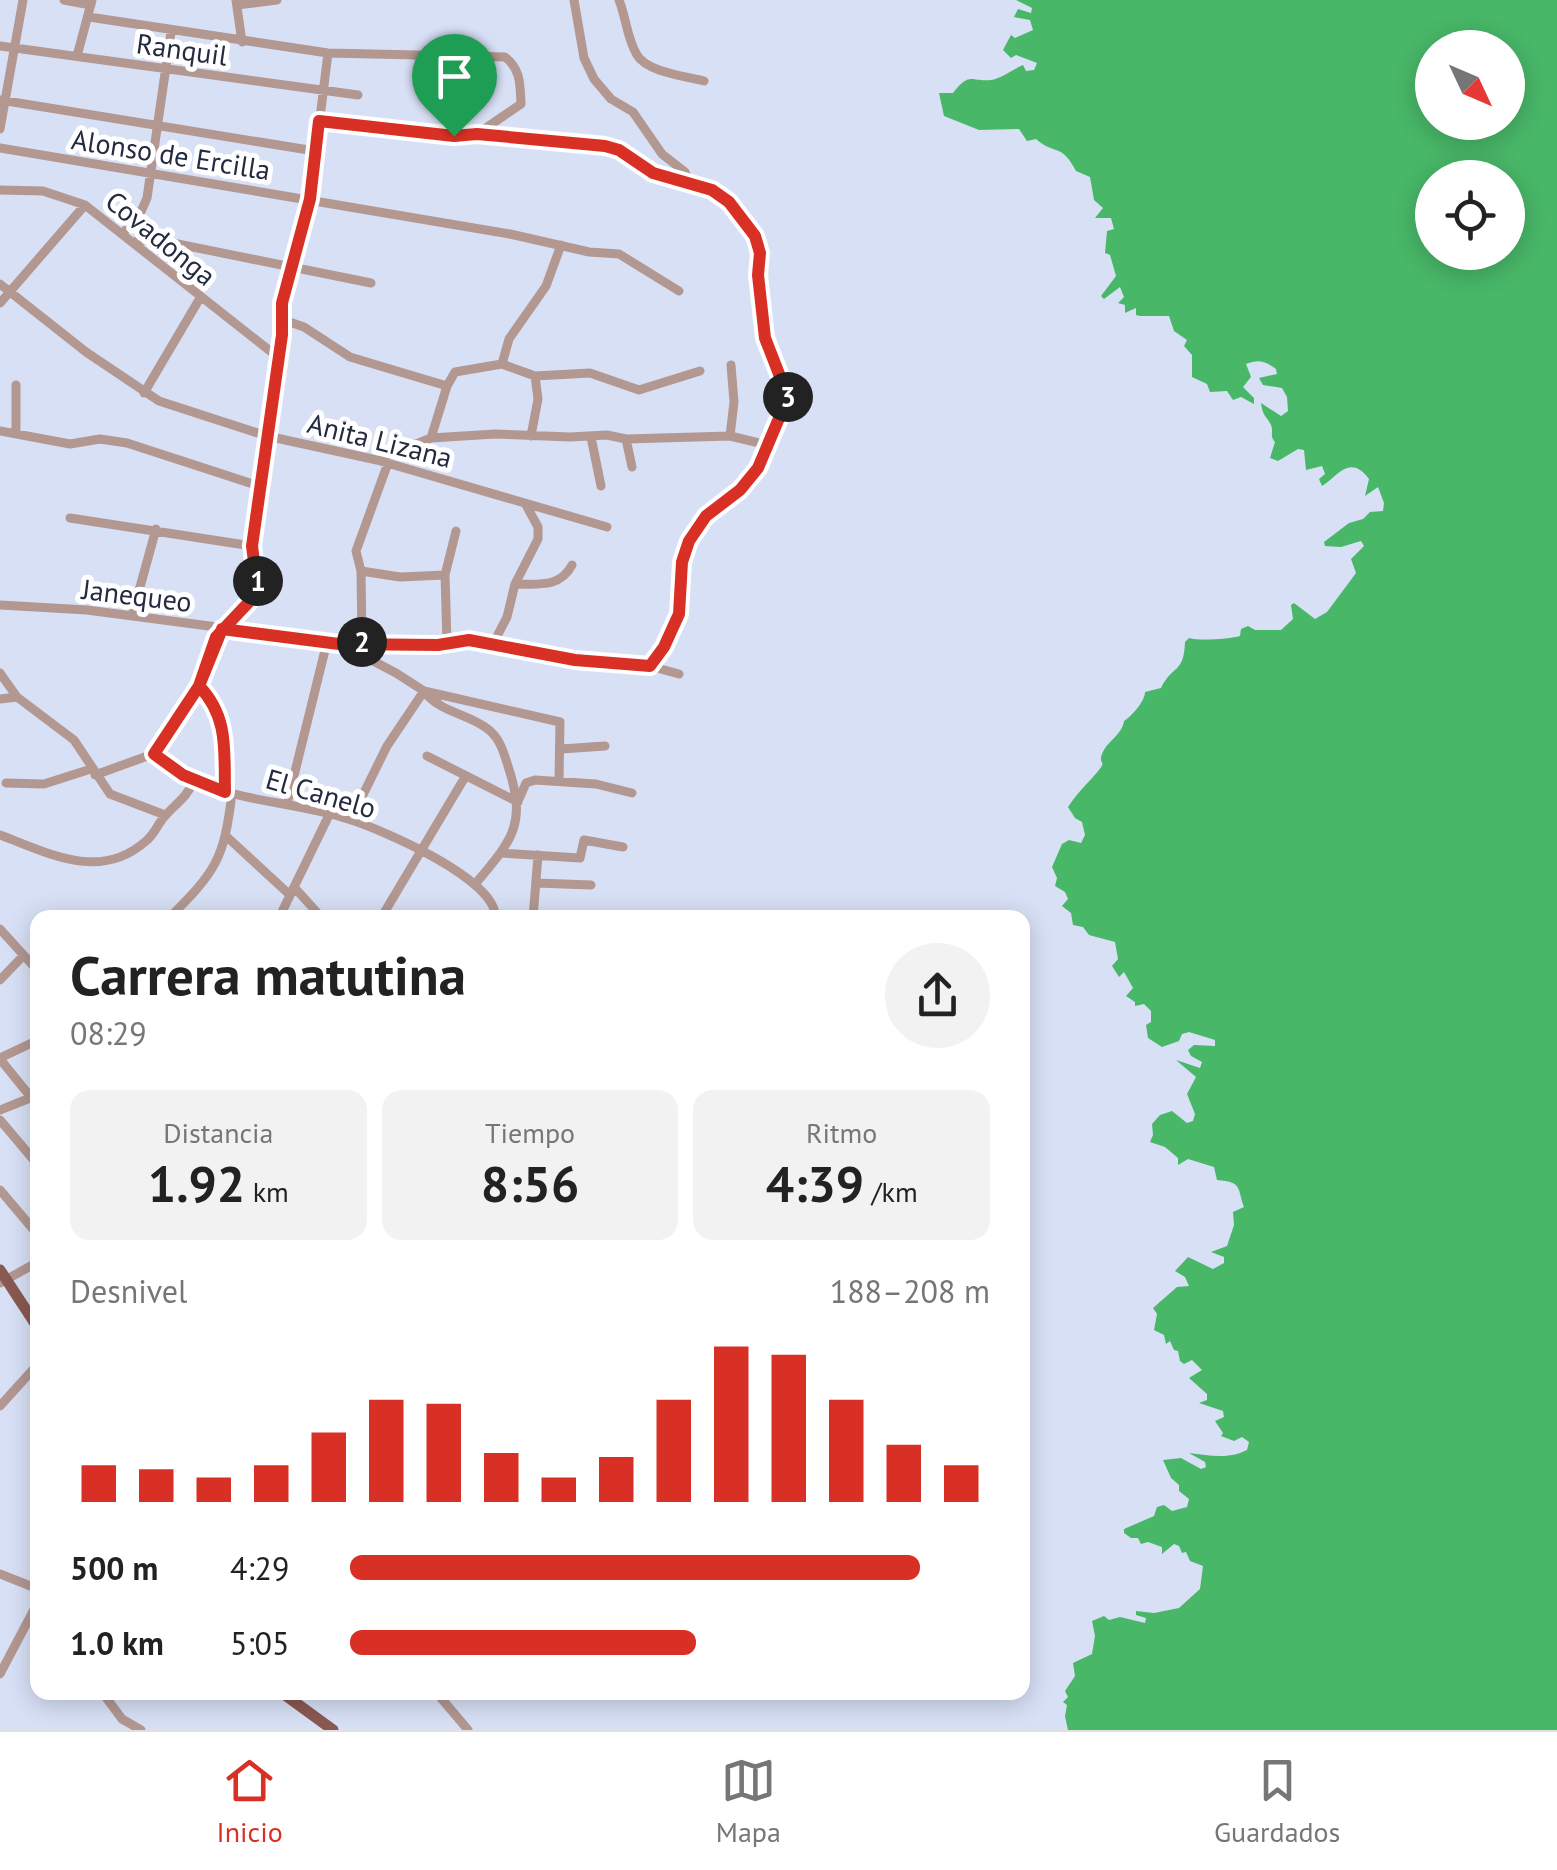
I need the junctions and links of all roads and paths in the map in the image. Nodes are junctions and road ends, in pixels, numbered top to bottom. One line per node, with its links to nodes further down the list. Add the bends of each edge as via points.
1 (22, 0): 12 (street)
2 (64, 0): 6 (street)
3 (277, 0): 7 (street)
4 (574, 0): 27 (street, via 594,79 633,112)
5 (619, 0): 16 (street, via 641,60)
6 (91, 2): 8 (street)
7 (236, 2): 10 (street)
8 (88, 18): 9 (street); 14 (street)
9 (171, 32): 10 (street); 15 (street)
10 (242, 42): 13 (street)
11 (0, 46): 12 (street, Ranquil)
12 (14, 48): 14 (street, Ranquil); 19 (street)
13 (328, 53): 17 (street); 23 (street, via 505,57 518,71 521,104)
14 (77, 56): 15 (street, Ranquil)
15 (165, 69): 17 (street, Ranquil); 21 (street)
16 (704, 80)
17 (322, 92): 18 (street, Ranquil); 20 (street)
18 (358, 95)
19 (2, 101): 21 (street); 22 (street)
20 (319, 121): 23 (street); 25 (street)
21 (157, 125): 25 (street); 26 (street)
22 (0, 129)
23 (477, 134): 27 (street, via 605,146 653,173)
24 (0, 148): 26 (street, Alonso de Ercilla)
25 (315, 150): 29 (street)
26 (150, 175): 29 (street, Alonso de Ercilla); 31 (street, via 144,206)
27 (689, 180): 58 (street, via 729,202 760,246 765,338 788,397)
28 (0, 190): 30 (street, Covadonga, via 43,191)
29 (310, 199): 33 (street, Alonso de Ercilla); 34 (street)
30 (85, 206): 31 (street, Covadonga); 38 (street)
31 (124, 233): 32 (street, Covadonga)
32 (134, 242): 34 (street, via 152,239); 39 (street, Covadonga)
33 (561, 245): 37 (street, Alonso de Ercilla, via 619,254); 43 (street)
34 (291, 266): 35 (street); 41 (street)
35 (371, 283)
36 (0, 284): 38 (street, Anita Lizana)
37 (679, 291)
38 (10, 292): 40 (street); 49 (street, Anita Lizana)
39 (200, 298): 42 (street, Covadonga); 49 (street)
40 (0, 304)
41 (281, 319): 42 (street); 48 (street, via 350,357)
42 (279, 358): 52 (street)
43 (502, 364): 46 (street); 48 (street, via 455,372)
44 (732, 366): 54 (street)
45 (700, 371): 46 (street, via 644,390 590,373)
46 (535, 376): 53 (street)
47 (16, 386): 51 (street)
48 (447, 386): 56 (street)
49 (144, 394): 52 (street, Anita Lizana)
50 (0, 431): 51 (street)
51 (16, 434): 61 (street, via 70,444 127,443)
52 (266, 436): 59 (street, Anita Lizana); 61 (street)
53 (531, 436): 55 (street); 56 (street)
54 (730, 436): 57 (street); 58 (street)
55 (592, 437): 57 (street); 62 (street)
56 (431, 438): 59 (street)
57 (626, 439): 60 (street)
58 (768, 446): 80 (street, via 740,490 706,516 689,541 679,614)
59 (382, 461): 63 (street, Anita Lizana); 70 (street, via 356,551)
60 (632, 467)
61 (259, 486): 68 (street)
62 (601, 486)
63 (523, 502): 65 (street, Anita Lizana); 72 (street, via 538,534)
64 (70, 518): 66 (street)
65 (607, 527)
66 (156, 529): 68 (street); 74 (street)
67 (456, 531): 71 (street)
68 (252, 546): 75 (street, via 255,591)
69 (572, 565): 72 (street, via 556,582)
70 (361, 571): 71 (street); 76 (street)
71 (445, 574): 77 (street)
72 (515, 584): 79 (street)
73 (0, 604): 74 (street, Janequeo)
74 (132, 616): 75 (street, Janequeo)
75 (222, 629): 78 (street, Janequeo); 83 (street)
76 (362, 642): 77 (street, Janequeo); 78 (street, Janequeo)
77 (447, 642): 79 (street, Janequeo)
78 (333, 643): 84 (street); 99 (street)
79 (494, 644): 80 (street, Janequeo)
80 (650, 666): 82 (street, Janequeo)
81 (0, 673): 85 (street)
82 (679, 674)
83 (199, 686): 89 (street); 96 (street, via 223,728)
84 (424, 691): 88 (street, via 560,722); 98 (street, via 495,734); 102 (street, via 377,764)
85 (17, 697): 86 (street); 91 (street, via 74,740)
86 (0, 698)
87 (605, 746): 88 (street)
88 (561, 749): 94 (street)
89 (154, 754): 91 (street); 93 (street, El Canelo)
90 (427, 756): 92 (street)
91 (93, 772): 95 (street, via 44,784); 101 (street, via 117,798)
92 (465, 777): 98 (street); 106 (street)
93 (194, 780): 96 (street, El Canelo); 101 (street)
94 (559, 780): 97 (street); 98 (street, via 529,781)
95 (6, 784)
96 (228, 792): 99 (street, El Canelo); 104 (street)
97 (632, 793)
98 (518, 802): 107 (street, via 516,828)
99 (287, 804): 100 (street, El Canelo)
100 (330, 814): 102 (street, El Canelo); 112 (street)
101 (165, 815): 103 (street, via 139,847 93,864)
102 (352, 820): 106 (street, El Canelo)
103 (0, 835)
104 (227, 837): 112 (street); 113 (street, via 212,872)
105 (624, 846): 108 (street, via 584,840 580,858)
106 (422, 852): 109 (street, El Canelo); 116 (street)
107 (501, 852): 108 (street); 109 (street)
108 (538, 855): 110 (street)
109 (476, 883): 117 (street)
110 (536, 884): 111 (street); 118 (street)
111 (591, 885)
112 (292, 891): 114 (street); 115 (street)
113 (176, 910)
114 (283, 910)
115 (313, 910)
116 (385, 910)
117 (495, 910)
118 (534, 910)
119 (0, 930): 120 (street)
120 (23, 956): 121 (street); 122 (street)
121 (30, 963)
122 (0, 980)
123 (30, 1044): 124 (street)
124 (0, 1059): 125 (street)
125 (30, 1097)
126 (30, 1103): 127 (street)
127 (0, 1110)
128 (0, 1120): 129 (street)
129 (30, 1156)
130 (0, 1190): 131 (street)
131 (30, 1226)
132 (30, 1266): 133 (street)
133 (3, 1278): 134 (main road)
134 (30, 1317)
135 (30, 1373): 136 (street)
136 (0, 1406)
137 (0, 1574): 138 (street)
138 (30, 1585)
139 (30, 1616): 140 (street)
140 (24, 1627): 141 (street); 142 (street)
141 (30, 1630)
142 (0, 1674)
143 (108, 1700): 146 (street)
144 (292, 1700): 147 (main road)
145 (443, 1700): 148 (street)
146 (141, 1730)
147 (333, 1730)
148 (468, 1730)

